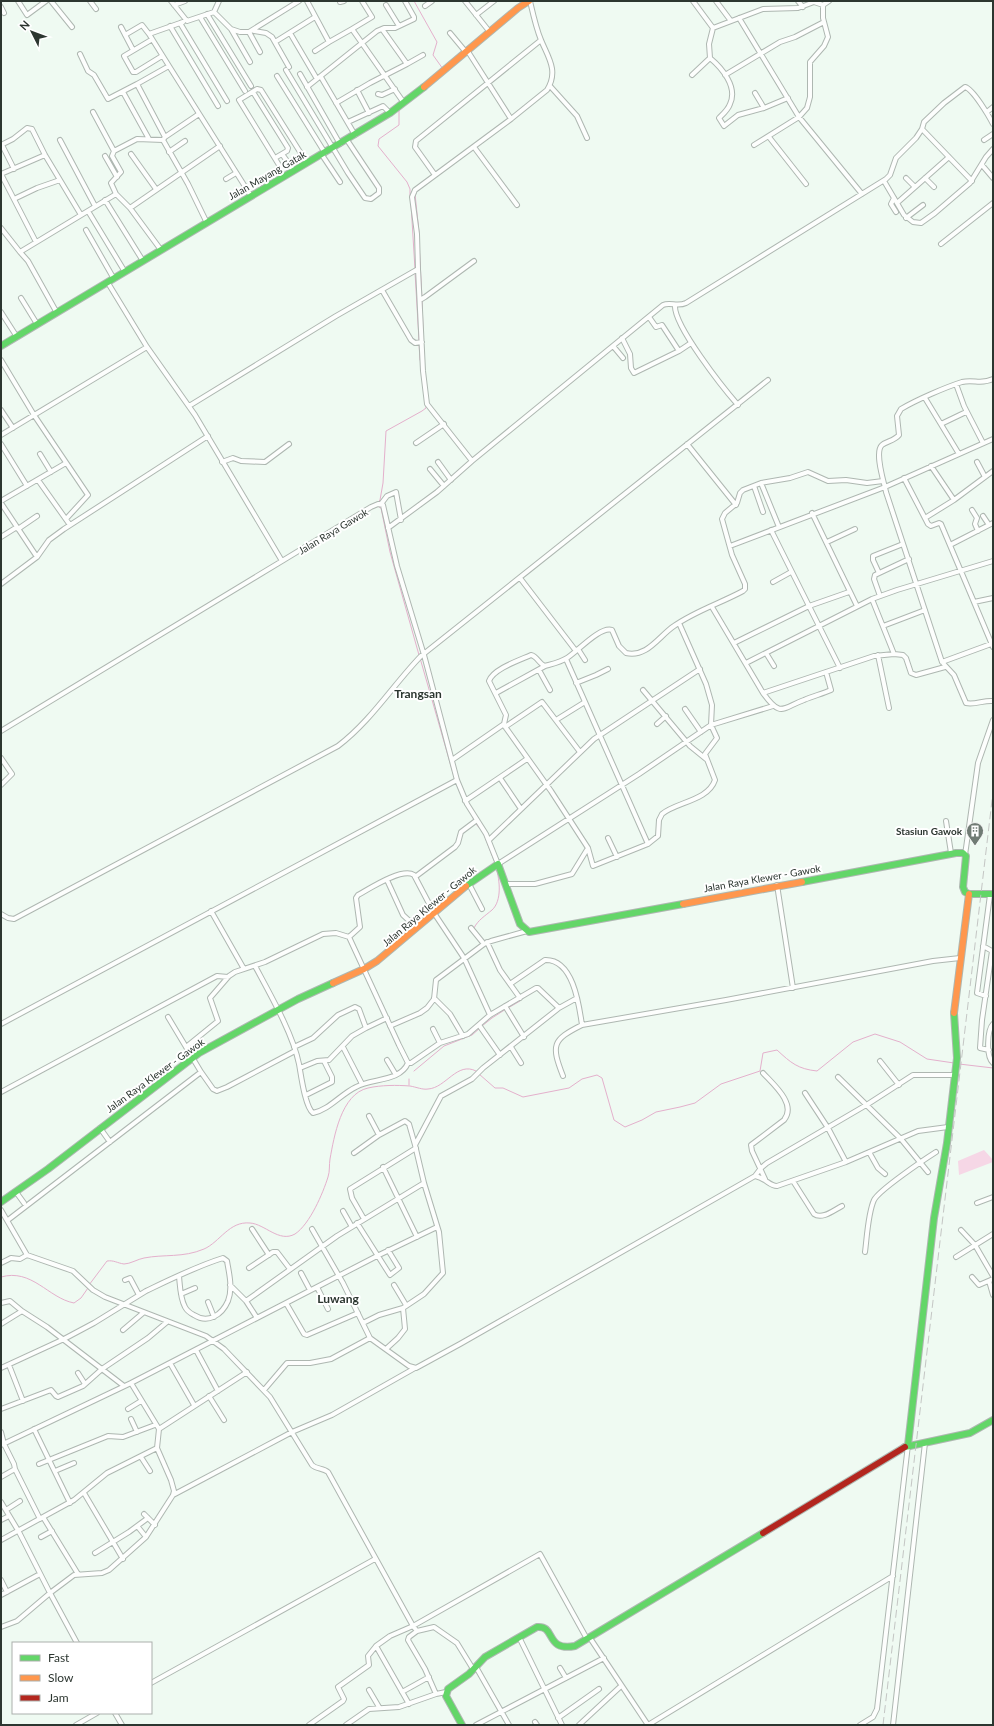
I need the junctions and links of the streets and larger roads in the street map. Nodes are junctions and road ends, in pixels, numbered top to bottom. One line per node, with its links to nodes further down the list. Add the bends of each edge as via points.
1 (18, 1): 2 (street, via 26,15)
2 (46, 1)
3 (51, 1): 40 (street)
4 (90, 1): 26 (street)
5 (184, 1): 20 (street)
6 (219, 1): 27 (street)
7 (299, 1): 46 (street)
8 (307, 1): 32 (street)
9 (362, 1): 44 (street, via 372,16)
10 (405, 1): 39 (street, via 415,18)
11 (432, 1): 23 (street)
12 (465, 1): 30 (street)
13 (494, 1): 30 (street)
14 (528, 1): 47 (street, Jalan Mayang Gatak); 54 (street)
15 (693, 1): 43 (street)
16 (716, 1): 35 (street)
17 (798, 1): 25 (street)
18 (829, 1): 21 (street)
19 (807, 2): 21 (street); 25 (street)
20 (174, 5): 34 (street)
21 (823, 5): 36 (street)
22 (386, 6): 39 (street)
23 (425, 6)
24 (1, 7): 28 (street)
25 (803, 7): 33 (street, via 763,9)
26 (96, 8)
27 (214, 12): 29 (street); 42 (street)
28 (4, 13)
29 (207, 14): 31 (street); 78 (street)
30 (476, 16): 47 (street)
31 (200, 17): 34 (street); 83 (street)
32 (316, 17): 49 (street); 56 (street)
33 (739, 18): 35 (street); 63 (street)
34 (187, 21): 37 (street)
35 (731, 21): 43 (street)
36 (824, 22): 63 (street, via 780,42); 100 (street, via 827,39 810,62 809,104)
37 (180, 23): 38 (street); 89 (street)
38 (170, 26): 51 (street); 92 (street)
39 (399, 26): 45 (street)
40 (72, 27)
41 (121, 27): 52 (street)
42 (231, 28): 48 (street); 67 (street)
43 (713, 28): 66 (street, via 709,44)
44 (352, 29): 56 (street); 57 (street)
45 (382, 29): 57 (street); 68 (street)
46 (254, 30): 48 (street); 55 (street, via 266,32)
47 (489, 31): 60 (street, Jalan Mayang Gatak)
48 (249, 32): 61 (street)
49 (290, 33): 55 (street); 75 (street)
50 (450, 33): 60 (street)
51 (149, 34): 52 (street, via 142,26); 53 (street)
52 (125, 35): 58 (street)
53 (152, 40): 58 (street); 65 (street)
54 (541, 40): 76 (street); 79 (street, via 552,67)
55 (275, 42): 120 (street)
56 (329, 42): 59 (street)
57 (362, 44): 74 (street); 75 (street)
58 (133, 50): 65 (street, via 124,57 134,73)
59 (315, 51)
60 (466, 51): 76 (street); 91 (street, Jalan Mayang Gatak)
61 (260, 52)
62 (80, 54): 84 (street, via 88,71 94,75 107,98)
63 (762, 54): 72 (street); 88 (street)
64 (423, 55): 68 (street)
65 (162, 56): 69 (street)
66 (712, 60): 71 (street); 72 (street)
67 (250, 62)
68 (407, 64): 74 (street)
69 (169, 66): 77 (street); 99 (street)
70 (300, 74): 80 (street)
71 (692, 75)
72 (724, 75): 94 (street, via 732,86 733,96 719,118 724,126 738,115)
73 (277, 76): 126 (street)
74 (386, 76): 81 (street); 82 (street)
75 (319, 78): 80 (street); 90 (street)
76 (488, 82): 101 (street); 141 (street, via 415,143 414,147)
77 (137, 84): 84 (street); 108 (street)
78 (251, 86)
79 (550, 86): 101 (street); 109 (street, via 577,116)
80 (307, 87): 115 (street)
81 (395, 89): 87 (street, via 382,95); 91 (street)
82 (357, 90): 90 (street); 97 (street)
83 (245, 91)
84 (123, 92): 110 (street)
85 (252, 92): 125 (street, via 288,148); 131 (street, via 239,100); 133 (street, via 260,89)
86 (755, 93): 94 (street)
87 (378, 94)
88 (788, 98): 94 (street); 100 (street)
89 (227, 101)
90 (336, 103): 102 (street)
91 (404, 103): 98 (street, Jalan Mayang Gatak)
92 (218, 106)
93 (993, 107): 96 (street)
94 (764, 108)
95 (93, 112): 122 (street)
96 (987, 112): 103 (street); 104 (street, via 966,87 924,122)
97 (369, 113): 98 (street, via 384,106); 102 (street)
98 (390, 113): 106 (street, Jalan Mayang Gatak)
99 (199, 114): 108 (street); 118 (street)
100 (799, 117): 107 (street); 156 (street)
101 (511, 119): 119 (street)
102 (348, 122): 106 (street)
103 (993, 124)
104 (922, 129): 129 (street); 148 (street, via 896,158 890,175)
105 (993, 134): 114 (street)
106 (355, 135): 113 (street, Jalan Mayang Gatak)
107 (769, 137): 117 (street); 151 (street)
108 (164, 138): 110 (street); 123 (street)
109 (587, 138)
110 (149, 139): 122 (street, via 133,140)
111 (60, 140): 165 (street)
112 (185, 140): 123 (street)
113 (347, 140): 115 (street, Jalan Mayang Gatak); 120 (street, via 379,188 379,193 374,198 365,198)
114 (984, 140)
115 (340, 144): 120 (street, Jalan Mayang Gatak)
116 (2, 145): 127 (street, via 30,128); 136 (street)
117 (754, 145)
118 (220, 146): 138 (street); 139 (street)
119 (474, 146): 141 (street); 163 (street)
120 (333, 148): 126 (street, Jalan Mayang Gatak)
121 (993, 148): 135 (street)
122 (114, 151): 130 (street)
123 (170, 152): 138 (street)
124 (131, 154): 154 (street)
125 (282, 154): 131 (street); 137 (street)
126 (323, 154): 133 (street, Jalan Mayang Gatak); 150 (street)
127 (45, 155): 136 (street); 147 (street)
128 (105, 156): 132 (street)
129 (949, 157): 144 (street); 149 (street)
130 (113, 158): 132 (street); 142 (street, via 120,171)
131 (274, 158): 134 (street)
132 (108, 161): 142 (street)
133 (307, 163): 137 (street, Jalan Mayang Gatak)
134 (279, 165)
135 (982, 165): 145 (street); 149 (street)
136 (14, 169): 140 (street)
137 (294, 171): 157 (street, Jalan Mayang Gatak)
138 (181, 172): 154 (street); 171 (street)
139 (236, 173): 146 (street); 157 (street)
140 (1, 174): 159 (street)
141 (435, 175): 182 (street, via 416,188 412,197 417,234)
142 (117, 176): 155 (street, via 111,183)
143 (906, 178): 152 (street)
144 (925, 178): 152 (street); 153 (street)
145 (993, 178)
146 (226, 179)
147 (60, 180): 159 (street); 169 (street)
148 (884, 181): 156 (street); 158 (street)
149 (972, 181): 170 (street, via 923,222 915,223)
150 (340, 182)
151 (806, 184)
152 (915, 187): 161 (street)
153 (934, 187)
154 (156, 190): 166 (street)
155 (116, 194): 160 (street); 166 (street)
156 (862, 194): 189 (street, via 692,300)
157 (251, 196): 171 (street, Jalan Mayang Gatak)
158 (894, 198): 161 (street); 168 (street, via 891,204)
159 (14, 199): 176 (street)
160 (105, 200): 165 (street); 180 (street)
161 (897, 203): 170 (street)
162 (993, 203): 177 (street)
163 (517, 205)
164 (923, 205): 170 (street)
165 (95, 206): 167 (street)
166 (130, 208): 178 (street)
167 (88, 211): 169 (street); 183 (street)
168 (896, 212)
169 (81, 215): 176 (street)
170 (906, 218)
171 (206, 223): 178 (street, Jalan Mayang Gatak)
172 (1, 228): 174 (street)
173 (86, 230): 184 (street)
174 (7, 237): 175 (street); 179 (street)
175 (1, 240)
176 (36, 242): 179 (street)
177 (941, 244)
178 (161, 250): 180 (street, Jalan Mayang Gatak)
179 (20, 252): 191 (street, via 28,261)
180 (143, 261): 183 (street, Jalan Mayang Gatak)
181 (474, 261): 188 (street)
182 (416, 270): 186 (street); 188 (street)
183 (125, 272): 184 (street, Jalan Mayang Gatak)
184 (114, 279): 185 (street, Jalan Mayang Gatak)
185 (108, 283): 191 (street, Jalan Mayang Gatak); 200 (street)
186 (382, 290): 196 (street, via 412,340); 209 (street)
187 (21, 298): 193 (street)
188 (421, 299): 196 (street)
189 (675, 305): 192 (street, via 665,304); 197 (street)
190 (1, 312): 194 (street)
191 (57, 313): 193 (street, Jalan Mayang Gatak)
192 (649, 317): 195 (street); 201 (street, via 656,326 662,325)
193 (37, 324): 194 (street, Jalan Mayang Gatak)
194 (16, 337): 198 (street, Jalan Mayang Gatak)
195 (622, 338): 199 (street); 201 (street, via 629,350 634,373)
196 (420, 343): 213 (street, via 427,404)
197 (691, 343): 201 (street); 208 (street)
198 (1, 346)
199 (613, 346): 202 (street); 226 (street)
200 (147, 347): 209 (street); 212 (street)
201 (679, 351)
202 (623, 358)
203 (1, 360): 212 (street)
204 (993, 379): 206 (street, via 985,383 968,381)
205 (768, 380): 208 (street)
206 (956, 384): 207 (street); 211 (street)
207 (925, 398): 214 (street); 239 (street, via 899,410 896,416 898,436 880,448)
208 (738, 405): 223 (street)
209 (189, 406): 217 (street)
210 (1, 410): 215 (street)
211 (966, 412): 214 (street); 220 (street)
212 (34, 415): 215 (street); 230 (street)
213 (444, 424): 219 (street); 226 (street)
214 (941, 424): 225 (street)
215 (13, 428): 216 (street)
216 (1, 435)
217 (208, 436): 227 (street); 258 (street)
218 (993, 439): 220 (street)
219 (416, 443)
220 (983, 443): 225 (street)
221 (1, 444): 241 (street)
222 (289, 444): 227 (street, via 265,462 233,458)
223 (687, 444): 248 (street); 277 (street)
224 (40, 454): 234 (street)
225 (959, 454): 231 (street)
226 (472, 461): 238 (street)
227 (222, 462): 273 (street)
228 (438, 462): 238 (street)
229 (978, 462): 235 (street)
230 (66, 463): 234 (street); 255 (street, via 88,495)
231 (931, 466): 236 (street); 245 (street)
232 (430, 469): 242 (street)
233 (993, 471): 235 (street)
234 (51, 472): 237 (street)
235 (985, 477): 245 (street)
236 (904, 478): 244 (street); 254 (street)
237 (38, 480): 241 (street); 255 (street)
238 (451, 480): 242 (street)
239 (883, 481): 240 (street, via 828,481 808,472); 244 (street)
240 (761, 483): 243 (street); 259 (street)
241 (27, 486): 246 (street)
242 (444, 486): 256 (street)
243 (754, 486): 248 (street, via 742,491); 250 (street)
244 (885, 487): 251 (street); 267 (street)
245 (954, 500): 254 (street)
246 (1, 502): 260 (street)
247 (380, 504): 256 (street, Jalan Raya Gawok, via 387,496 396,492); 261 (street); 273 (street, Jalan Raya Gawok)
248 (736, 505): 269 (street, via 722,518)
249 (972, 510): 264 (street, via 978,518 975,524)
250 (763, 512)
251 (812, 513): 259 (street); 266 (street)
252 (37, 516): 260 (street)
253 (984, 516): 257 (street)
254 (925, 518): 268 (street, via 931,526 940,523)
255 (66, 519): 258 (street)
256 (401, 520): 261 (street)
257 (991, 524): 264 (street)
258 (70, 525): 270 (street, via 49,540)
259 (779, 527): 263 (street)
260 (18, 528): 265 (street); 270 (street)
261 (388, 528): 299 (street)
262 (855, 529): 266 (street)
263 (771, 530): 269 (street); 275 (street)
264 (978, 531): 268 (street)
265 (1, 537)
266 (827, 542): 281 (street)
267 (903, 544): 271 (street); 276 (street, via 873,556)
268 (950, 545): 274 (street)
269 (730, 546): 286 (street, via 745,589)
270 (37, 558): 279 (street)
271 (909, 559): 276 (street); 280 (street)
272 (993, 560): 274 (street)
273 (282, 561): 329 (street, Jalan Raya Gawok)
274 (960, 570): 280 (street); 285 (street)
275 (791, 572): 278 (street); 287 (street)
276 (879, 573): 282 (street, via 874,578)
277 (520, 578): 295 (street); 299 (street)
278 (773, 582)
279 (1, 584)
280 (917, 584): 282 (street); 289 (street)
281 (849, 592): 287 (street); 288 (street)
282 (880, 596): 284 (street)
283 (993, 598): 285 (street)
284 (872, 599): 288 (street); 292 (street)
285 (974, 602): 294 (street)
286 (712, 606): 290 (street); 293 (street)
287 (809, 606): 291 (street); 293 (street)
288 (857, 606): 291 (street)
289 (925, 610): 292 (street); 302 (street)
290 (679, 622): 295 (street, via 648,649 640,652 630,654 623,651 610,629 596,635); 309 (street)
291 (818, 626): 296 (street); 307 (street)
292 (883, 626): 297 (street)
293 (734, 643): 303 (street)
294 (992, 645): 302 (street)
295 (577, 650): 300 (street); 301 (street)
296 (766, 653): 303 (street); 305 (street)
297 (894, 654): 298 (street); 306 (street, via 905,657 914,675)
298 (878, 656): 307 (street, via 866,657); 321 (street)
299 (421, 657): 337 (street); 366 (street, via 364,723 338,746 14,918)
300 (566, 659): 304 (street); 312 (street)
301 (585, 660)
302 (942, 662): 306 (street)
303 (746, 663): 316 (street)
304 (545, 666): 310 (street); 315 (street, via 532,655 503,668 489,679)
305 (774, 666)
306 (945, 667): 318 (street, via 954,675 966,703)
307 (840, 668): 311 (street)
308 (608, 669): 312 (street)
309 (700, 669): 317 (street); 327 (street, via 711,700)
310 (539, 670): 313 (street); 315 (street)
311 (826, 672): 316 (street); 320 (street, via 830,691 784,709)
312 (576, 683): 319 (street)
313 (550, 690)
314 (643, 690): 317 (street)
315 (496, 693): 328 (street, via 506,715)
316 (763, 693): 320 (street)
317 (653, 701): 323 (street); 331 (street)
318 (993, 701)
319 (585, 702): 324 (street); 331 (street)
320 (773, 706): 327 (street)
321 (889, 708)
322 (685, 709): 330 (street)
323 (666, 716): 326 (street); 332 (street)
324 (556, 720): 328 (street, via 540,702); 333 (street)
325 (993, 720): 353 (street, via 978,763)
326 (657, 724)
327 (711, 725): 330 (street); 335 (street, via 717,738 706,751)
328 (504, 726): 334 (street); 337 (street)
329 (1, 731)
330 (701, 732): 332 (street)
331 (599, 736): 333 (street); 340 (street)
332 (686, 742): 335 (street); 340 (street)
333 (580, 752): 342 (street)
334 (527, 759): 338 (street); 342 (street)
335 (706, 759): 350 (street, via 713,772 714,783 698,797 663,813 659,820 658,836)
336 (2, 760): 341 (street, via 12,774)
337 (452, 760): 339 (street)
338 (500, 778): 343 (street); 344 (street)
339 (456, 781): 343 (street); 364 (street)
340 (622, 784): 345 (street); 350 (street)
341 (1, 785)
342 (546, 785): 344 (street); 345 (street)
343 (465, 800): 347 (street)
344 (521, 809): 349 (street)
345 (568, 818): 351 (street); 355 (street)
346 (946, 821): 352 (street)
347 (475, 822): 349 (street); 356 (street, via 461,832 455,847)
348 (608, 838): 354 (street)
349 (489, 840): 355 (street)
350 (648, 844): 354 (street)
351 (588, 848): 354 (street, via 593,866); 359 (street, via 572,874 535,884)
352 (951, 853): 353 (street, Jalan Raya Klewer - Gawok); 360 (street, Jalan Raya Klewer - Gawok)
353 (965, 855): 361 (street, via 963,887)
354 (617, 857)
355 (498, 864): 358 (street, Jalan Raya Klewer - Gawok); 359 (street)
356 (415, 877): 357 (street, via 408,872); 365 (street)
357 (387, 880): 367 (street, via 403,915); 370 (street, via 356,898 360,927)
358 (468, 884): 363 (street); 365 (street, Jalan Raya Klewer - Gawok)
359 (506, 884): 369 (street, via 520,924)
360 (777, 885): 369 (street, Jalan Raya Klewer - Gawok); 380 (street)
361 (969, 894): 362 (street); 374 (street)
362 (991, 894): 372 (street)
363 (482, 909)
364 (211, 911): 376 (street); 391 (street)
365 (434, 913): 367 (street, Jalan Raya Klewer - Gawok); 373 (street)
366 (1, 914)
367 (417, 928): 377 (street, Jalan Raya Klewer - Gawok)
368 (471, 928): 371 (street)
369 (527, 931): 371 (street)
370 (349, 937): 375 (street, via 332,932 323,934); 377 (street)
371 (486, 943): 373 (street); 379 (street)
372 (983, 946): 381 (street, via 992,951); 381 (street, via 977,993)
373 (464, 958): 382 (street, via 436,980); 388 (street)
374 (960, 958): 380 (street); 418 (street, via 954,1014 957,1058)
375 (255, 966): 376 (street); 387 (street)
376 (244, 969): 378 (street)
377 (364, 969): 387 (street, Jalan Raya Klewer - Gawok); 390 (street)
378 (228, 977): 402 (street, via 210,999 218,1022); 424 (street, via 217,976)
379 (510, 984): 383 (street); 384 (street, via 540,962 549,960 568,973)
380 (792, 988): 392 (street)
381 (986, 996): 395 (street)
382 (434, 998): 394 (street, via 420,1014); 399 (street, via 450,1014)
383 (520, 998): 385 (street); 386 (street, via 538,988)
384 (577, 998): 386 (street); 392 (street)
385 (506, 1008): 388 (street); 400 (street)
386 (559, 1008): 400 (street)
387 (277, 1010): 405 (street); 408 (street, Jalan Raya Klewer - Gawok)
388 (490, 1015): 396 (street)
389 (168, 1017): 402 (street)
390 (387, 1018): 394 (street); 397 (street)
391 (1, 1024)
392 (582, 1024): 420 (street, via 564,1035 557,1043 556,1058)
393 (992, 1025): 395 (street); 406 (street)
394 (390, 1026): 412 (street)
395 (981, 1026): 406 (street, via 980,1048)
396 (480, 1027): 399 (street); 407 (street)
397 (366, 1028): 403 (street, via 354,1035); 405 (street, via 359,1010 355,1007 332,1019 313,1038)
398 (433, 1029): 401 (street)
399 (463, 1036): 401 (street)
400 (524, 1037): 404 (street)
401 (440, 1043): 412 (street)
402 (186, 1047): 408 (street)
403 (343, 1047): 410 (street, via 329,1060); 422 (street)
404 (511, 1047): 407 (street); 413 (street)
405 (295, 1049): 415 (street); 416 (street, via 217,1091 212,1089)
406 (989, 1050): 414 (street, via 988,1056)
407 (500, 1055): 435 (street, via 472,1079 439,1099)
408 (193, 1058): 416 (street); 430 (street, Jalan Raya Klewer - Gawok)
409 (387, 1060): 419 (street)
410 (324, 1061): 415 (street); 426 (street, via 332,1082)
411 (880, 1061): 423 (street)
412 (408, 1063): 419 (street, via 404,1070)
413 (521, 1063)
414 (993, 1063)
415 (300, 1068): 426 (street)
416 (201, 1072): 434 (street)
417 (763, 1073): 442 (street, via 784,1097 787,1107 786,1118 752,1145 752,1151)
418 (955, 1073): 423 (street, via 915,1075); 429 (street)
419 (396, 1075): 422 (street)
420 (563, 1076)
421 (838, 1077): 427 (street)
422 (362, 1084): 426 (street, via 322,1110 313,1113 310,1111)
423 (899, 1085): 427 (street)
424 (1, 1092)
425 (805, 1093): 431 (street)
426 (306, 1095)
427 (868, 1104): 431 (street); 433 (street)
428 (369, 1116): 432 (street)
429 (948, 1127): 433 (street, via 926,1129); 542 (street, via 934,1216)
430 (100, 1128): 434 (street); 449 (street, Jalan Raya Klewer - Gawok)
431 (828, 1128): 439 (street); 442 (street)
432 (378, 1135): 435 (street, via 407,1121); 436 (street)
433 (900, 1139): 437 (street); 440 (street)
434 (110, 1142): 459 (street)
435 (415, 1147): 441 (street); 448 (street)
436 (354, 1152)
437 (869, 1152): 439 (street); 444 (street)
438 (936, 1152): 440 (street)
439 (846, 1162): 447 (street)
440 (920, 1162): 443 (street); 471 (street, via 876,1196)
441 (383, 1167): 451 (street); 458 (street, via 350,1189)
442 (761, 1168): 445 (street); 446 (street)
443 (928, 1172)
444 (885, 1174)
445 (756, 1176): 446 (street); 517 (street)
446 (765, 1179): 447 (street, via 774,1187)
447 (793, 1181): 455 (street, via 817,1216)
448 (424, 1183): 451 (street); 462 (street)
449 (16, 1192): 452 (street, Jalan Raya Klewer - Gawok); 453 (street)
450 (993, 1197): 454 (street)
451 (398, 1199): 458 (street); 467 (street)
452 (1, 1202)
453 (24, 1203)
454 (977, 1203)
455 (842, 1206)
456 (1, 1210): 459 (street)
457 (343, 1211): 461 (street)
458 (364, 1219): 460 (street)
459 (8, 1220): 472 (street)
460 (357, 1224): 461 (street); 474 (street)
461 (352, 1227): 469 (street)
462 (437, 1227): 467 (street); 498 (street, via 443,1274 424,1294)
463 (252, 1229): 473 (street)
464 (312, 1229): 469 (street)
465 (961, 1230): 468 (street)
466 (993, 1234): 468 (street)
467 (416, 1237): 470 (street)
468 (975, 1245): 475 (street); 483 (street)
469 (322, 1246): 478 (street); 481 (street)
470 (388, 1250): 474 (street); 474 (street, via 399,1268 390,1275)
471 (865, 1252)
472 (27, 1255): 476 (street); 497 (street, via 73,1271 93,1290)
473 (269, 1255): 477 (street); 478 (street, via 278,1252)
474 (377, 1256): 481 (street)
475 (956, 1257)
476 (1, 1263)
477 (249, 1268)
478 (290, 1269): 493 (street)
479 (301, 1273): 489 (street)
480 (179, 1276): 485 (street, via 224,1258 227,1261); 490 (street); 491 (street)
481 (339, 1276): 487 (street); 502 (street)
482 (972, 1277): 483 (street, via 979,1285)
483 (992, 1278): 492 (street)
484 (125, 1280): 491 (street, via 130,1278)
485 (230, 1285): 493 (street); 503 (street, via 228,1300)
486 (394, 1285): 498 (street)
487 (317, 1287): 489 (street); 499 (street)
488 (195, 1288): 490 (street)
489 (310, 1290): 496 (street)
490 (181, 1294): 503 (street, via 189,1312 203,1319)
491 (139, 1295): 497 (street)
492 (993, 1295)
493 (246, 1301): 504 (street)
494 (208, 1302): 503 (street)
495 (1, 1303): 500 (street, via 10,1302)
496 (286, 1303): 502 (street, via 307,1335); 504 (street)
497 (123, 1304): 501 (street); 510 (street)
498 (405, 1307): 506 (street); 512 (street, via 405,1329)
499 (328, 1309)
500 (22, 1311): 507 (street); 510 (street)
501 (143, 1312): 505 (street); 508 (street)
502 (358, 1313): 506 (street)
503 (214, 1317)
504 (257, 1318): 511 (street)
505 (167, 1322): 511 (street, via 206,1336); 518 (street)
506 (363, 1323): 509 (street)
507 (1, 1324)
508 (123, 1330)
509 (370, 1338): 512 (street); 525 (street, via 331,1359 310,1363 287,1363)
510 (64, 1339): 515 (street); 518 (street)
511 (213, 1342): 513 (street); 519 (street, via 229,1353)
512 (386, 1348): 517 (street, via 409,1366)
513 (196, 1350): 514 (street); 524 (street)
514 (170, 1363): 521 (street); 529 (street)
515 (8, 1365): 516 (street); 527 (street)
516 (1, 1368)
517 (416, 1368): 539 (street, via 332,1415)
518 (102, 1369): 522 (street); 523 (street)
519 (247, 1372): 524 (street); 525 (street)
520 (78, 1373): 522 (street)
521 (131, 1383): 523 (street); 528 (street)
522 (86, 1384): 527 (street, via 58,1397 51,1390)
523 (124, 1386): 536 (street)
524 (218, 1390): 526 (street)
525 (264, 1390): 539 (street)
526 (209, 1396): 529 (street); 533 (street)
527 (23, 1401): 531 (street)
528 (142, 1401): 530 (street); 535 (street)
529 (194, 1405): 535 (street)
530 (128, 1408)
531 (1, 1409)
532 (131, 1419): 538 (street)
533 (224, 1420)
534 (993, 1420): 540 (street, via 970,1434)
535 (157, 1427): 538 (street); 543 (street)
536 (34, 1429): 541 (street); 545 (street)
537 (1, 1432): 541 (street)
538 (138, 1432): 545 (street, via 108,1436)
539 (292, 1432): 553 (street); 573 (street, via 314,1468 328,1472)
540 (925, 1443): 542 (street); 618 (street)
541 (2, 1445): 548 (street)
542 (908, 1445): 576 (street); 585 (street)
543 (158, 1448): 544 (street); 553 (street, via 171,1480)
544 (141, 1456): 550 (street); 552 (street, via 107,1473)
545 (49, 1458): 547 (street); 549 (street)
546 (74, 1463): 549 (street)
547 (39, 1464)
548 (15, 1469): 551 (street); 560 (street)
549 (55, 1471): 556 (street)
550 (150, 1471)
551 (1, 1477)
552 (84, 1493): 556 (street); 570 (street)
553 (173, 1495): 563 (street)
554 (20, 1501): 557 (street)
555 (1, 1502): 557 (street)
556 (70, 1503): 560 (street)
557 (6, 1510): 559 (street)
558 (144, 1514): 561 (street)
559 (9, 1516): 562 (street); 566 (street)
560 (42, 1518): 565 (street); 566 (street)
561 (148, 1518): 563 (street); 564 (street)
562 (1, 1520)
563 (155, 1525): 568 (street)
564 (138, 1527): 568 (street); 570 (street)
565 (52, 1531): 567 (street); 575 (street)
566 (19, 1532): 569 (street); 574 (street)
567 (41, 1537)
568 (146, 1537): 572 (street)
569 (1, 1540)
570 (113, 1542): 571 (street); 572 (street)
571 (95, 1553)
572 (123, 1559): 575 (street, via 106,1572)
573 (375, 1559): 581 (street); 593 (street)
574 (40, 1574): 578 (street); 579 (street)
575 (78, 1574): 579 (street)
576 (893, 1576): 616 (street); 617 (street, via 876,1711 873,1717)
577 (1, 1580): 578 (street)
578 (7, 1592): 580 (street)
579 (50, 1594): 582 (street, via 17,1622); 586 (street)
580 (1, 1595)
581 (413, 1626): 583 (street); 585 (street, via 540,1554); 587 (street, via 390,1636)
582 (1, 1627)
583 (417, 1631): 589 (street, via 429,1627 437,1628 457,1643); 591 (street, via 408,1640)
584 (519, 1637): 585 (street, via 540,1626 544,1627 557,1646 564,1649); 589 (street, via 485,1657); 595 (street)
585 (589, 1639): 588 (street)
586 (76, 1642)
587 (376, 1646): 598 (street); 609 (street, via 368,1656 369,1665 338,1687 343,1702)
588 (604, 1658): 592 (street); 594 (street)
589 (474, 1668): 599 (street); 603 (street)
590 (560, 1668): 592 (street)
591 (429, 1677): 598 (street); 600 (street)
592 (566, 1678): 595 (street)
593 (152, 1682)
594 (621, 1686): 615 (street); 616 (street)
595 (545, 1689): 603 (street); 606 (street)
596 (599, 1689): 606 (street)
597 (369, 1690): 602 (street)
598 (402, 1692): 601 (street)
599 (446, 1692): 600 (street); 611 (street, via 446,1697)
600 (436, 1694): 601 (street)
601 (409, 1704): 602 (street)
602 (379, 1707): 610 (street, via 369,1709)
603 (502, 1712): 612 (street); 613 (street)
604 (95, 1714): 607 (street)
605 (116, 1714): 608 (street)
606 (558, 1718): 614 (street)
607 (76, 1725)
608 (122, 1725)
609 (309, 1725)
610 (346, 1725)
611 (462, 1725)
612 (476, 1725)
613 (509, 1725)
614 (562, 1725)
615 (579, 1725)
616 (648, 1725)
617 (860, 1725)
618 (893, 1725)

